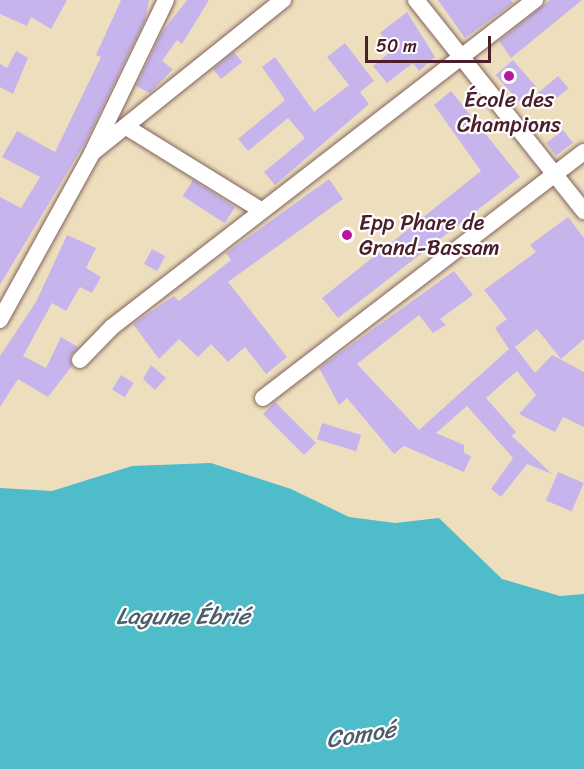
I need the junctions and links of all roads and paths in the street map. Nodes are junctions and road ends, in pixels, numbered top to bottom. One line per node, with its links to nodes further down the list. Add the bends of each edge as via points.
1 (166, 0): 8 (street)
2 (283, 0): 6 (street)
3 (416, 0): 5 (street)
4 (535, 0): 5 (street)
5 (460, 57): 9 (street); 10 (street)
6 (128, 128): 8 (street); 10 (street)
7 (584, 152): 9 (street)
8 (92, 153): 12 (street)
9 (552, 177): 11 (street); 14 (street)
10 (261, 210): 13 (street, via 111,327)
11 (584, 211)
12 (0, 321)
13 (80, 360)
14 (263, 398)

